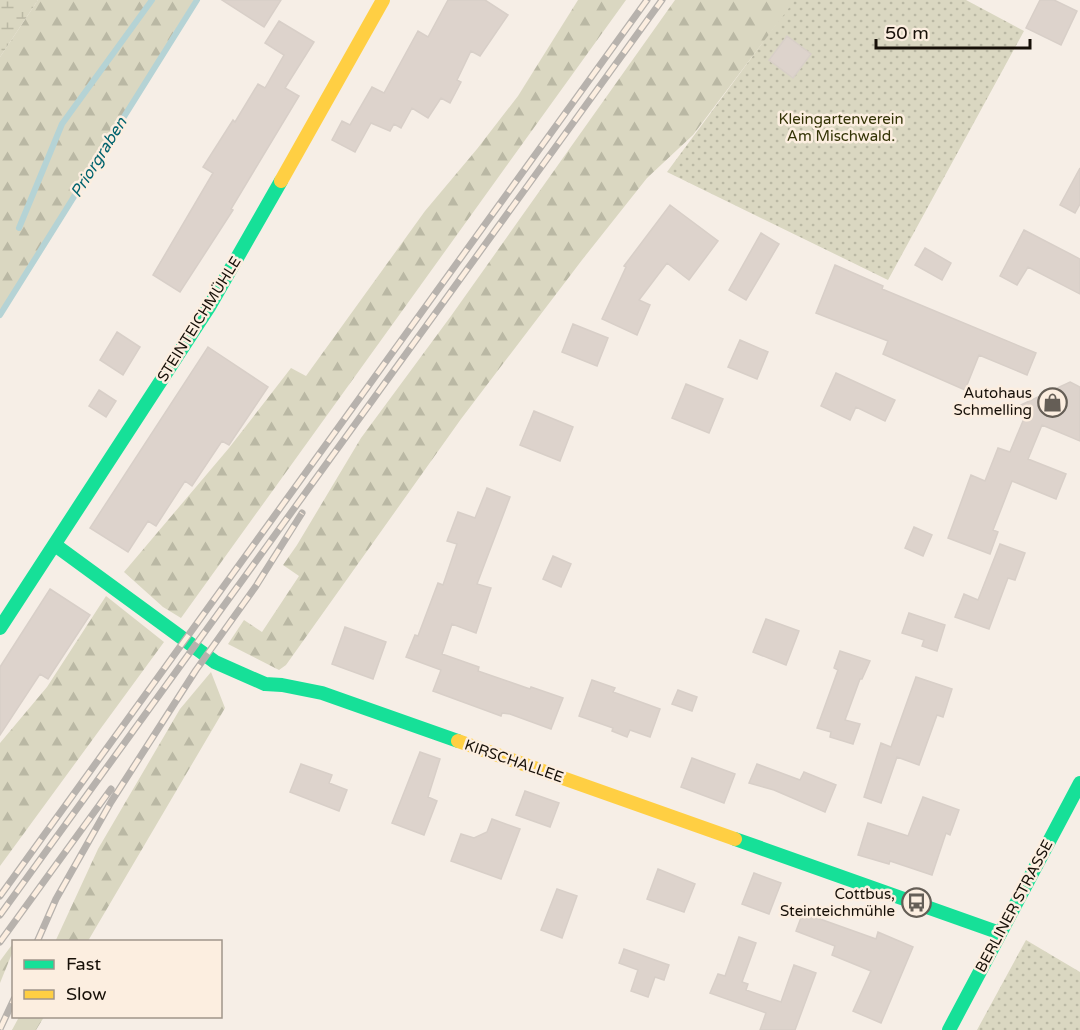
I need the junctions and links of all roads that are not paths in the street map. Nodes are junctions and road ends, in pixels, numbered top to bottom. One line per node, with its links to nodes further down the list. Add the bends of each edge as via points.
1 (383, 0): 2 (street, STEINTEICHMÜHLE, via 209,307)
2 (55, 545): 3 (street, STEINTEICHMÜHLE); 5 (street, KIRSCHALLEE, via 215,663 265,684 322,693)
3 (0, 628)
4 (1080, 783): 5 (street, BERLINER STRASSE)
5 (1000, 933): 6 (street, BERLINER STRASSE)
6 (949, 1030)

